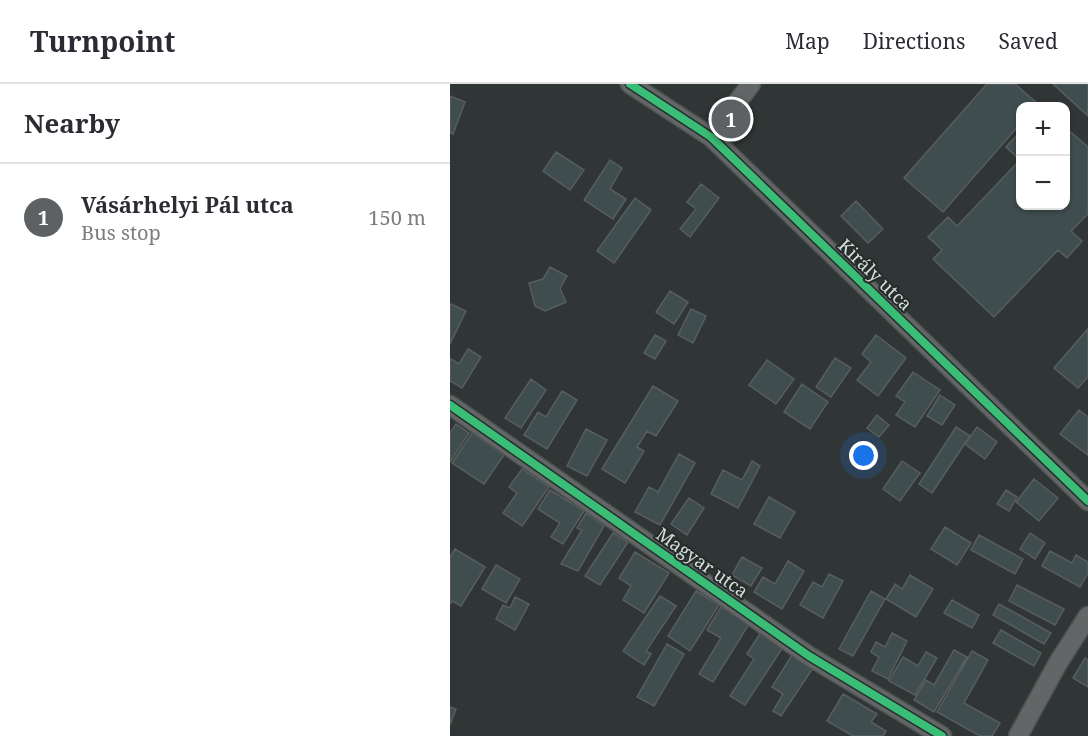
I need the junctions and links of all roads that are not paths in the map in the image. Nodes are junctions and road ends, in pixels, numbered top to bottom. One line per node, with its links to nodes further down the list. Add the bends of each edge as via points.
1 (630, 84): 3 (street, Király utca)
2 (751, 84): 3 (street)
3 (711, 137): 5 (street, Király utca)
4 (450, 405): 7 (street, Magyar utca, via 809,656)
5 (1088, 501)
6 (1088, 616): 8 (street)
7 (942, 736)
8 (1018, 736)

